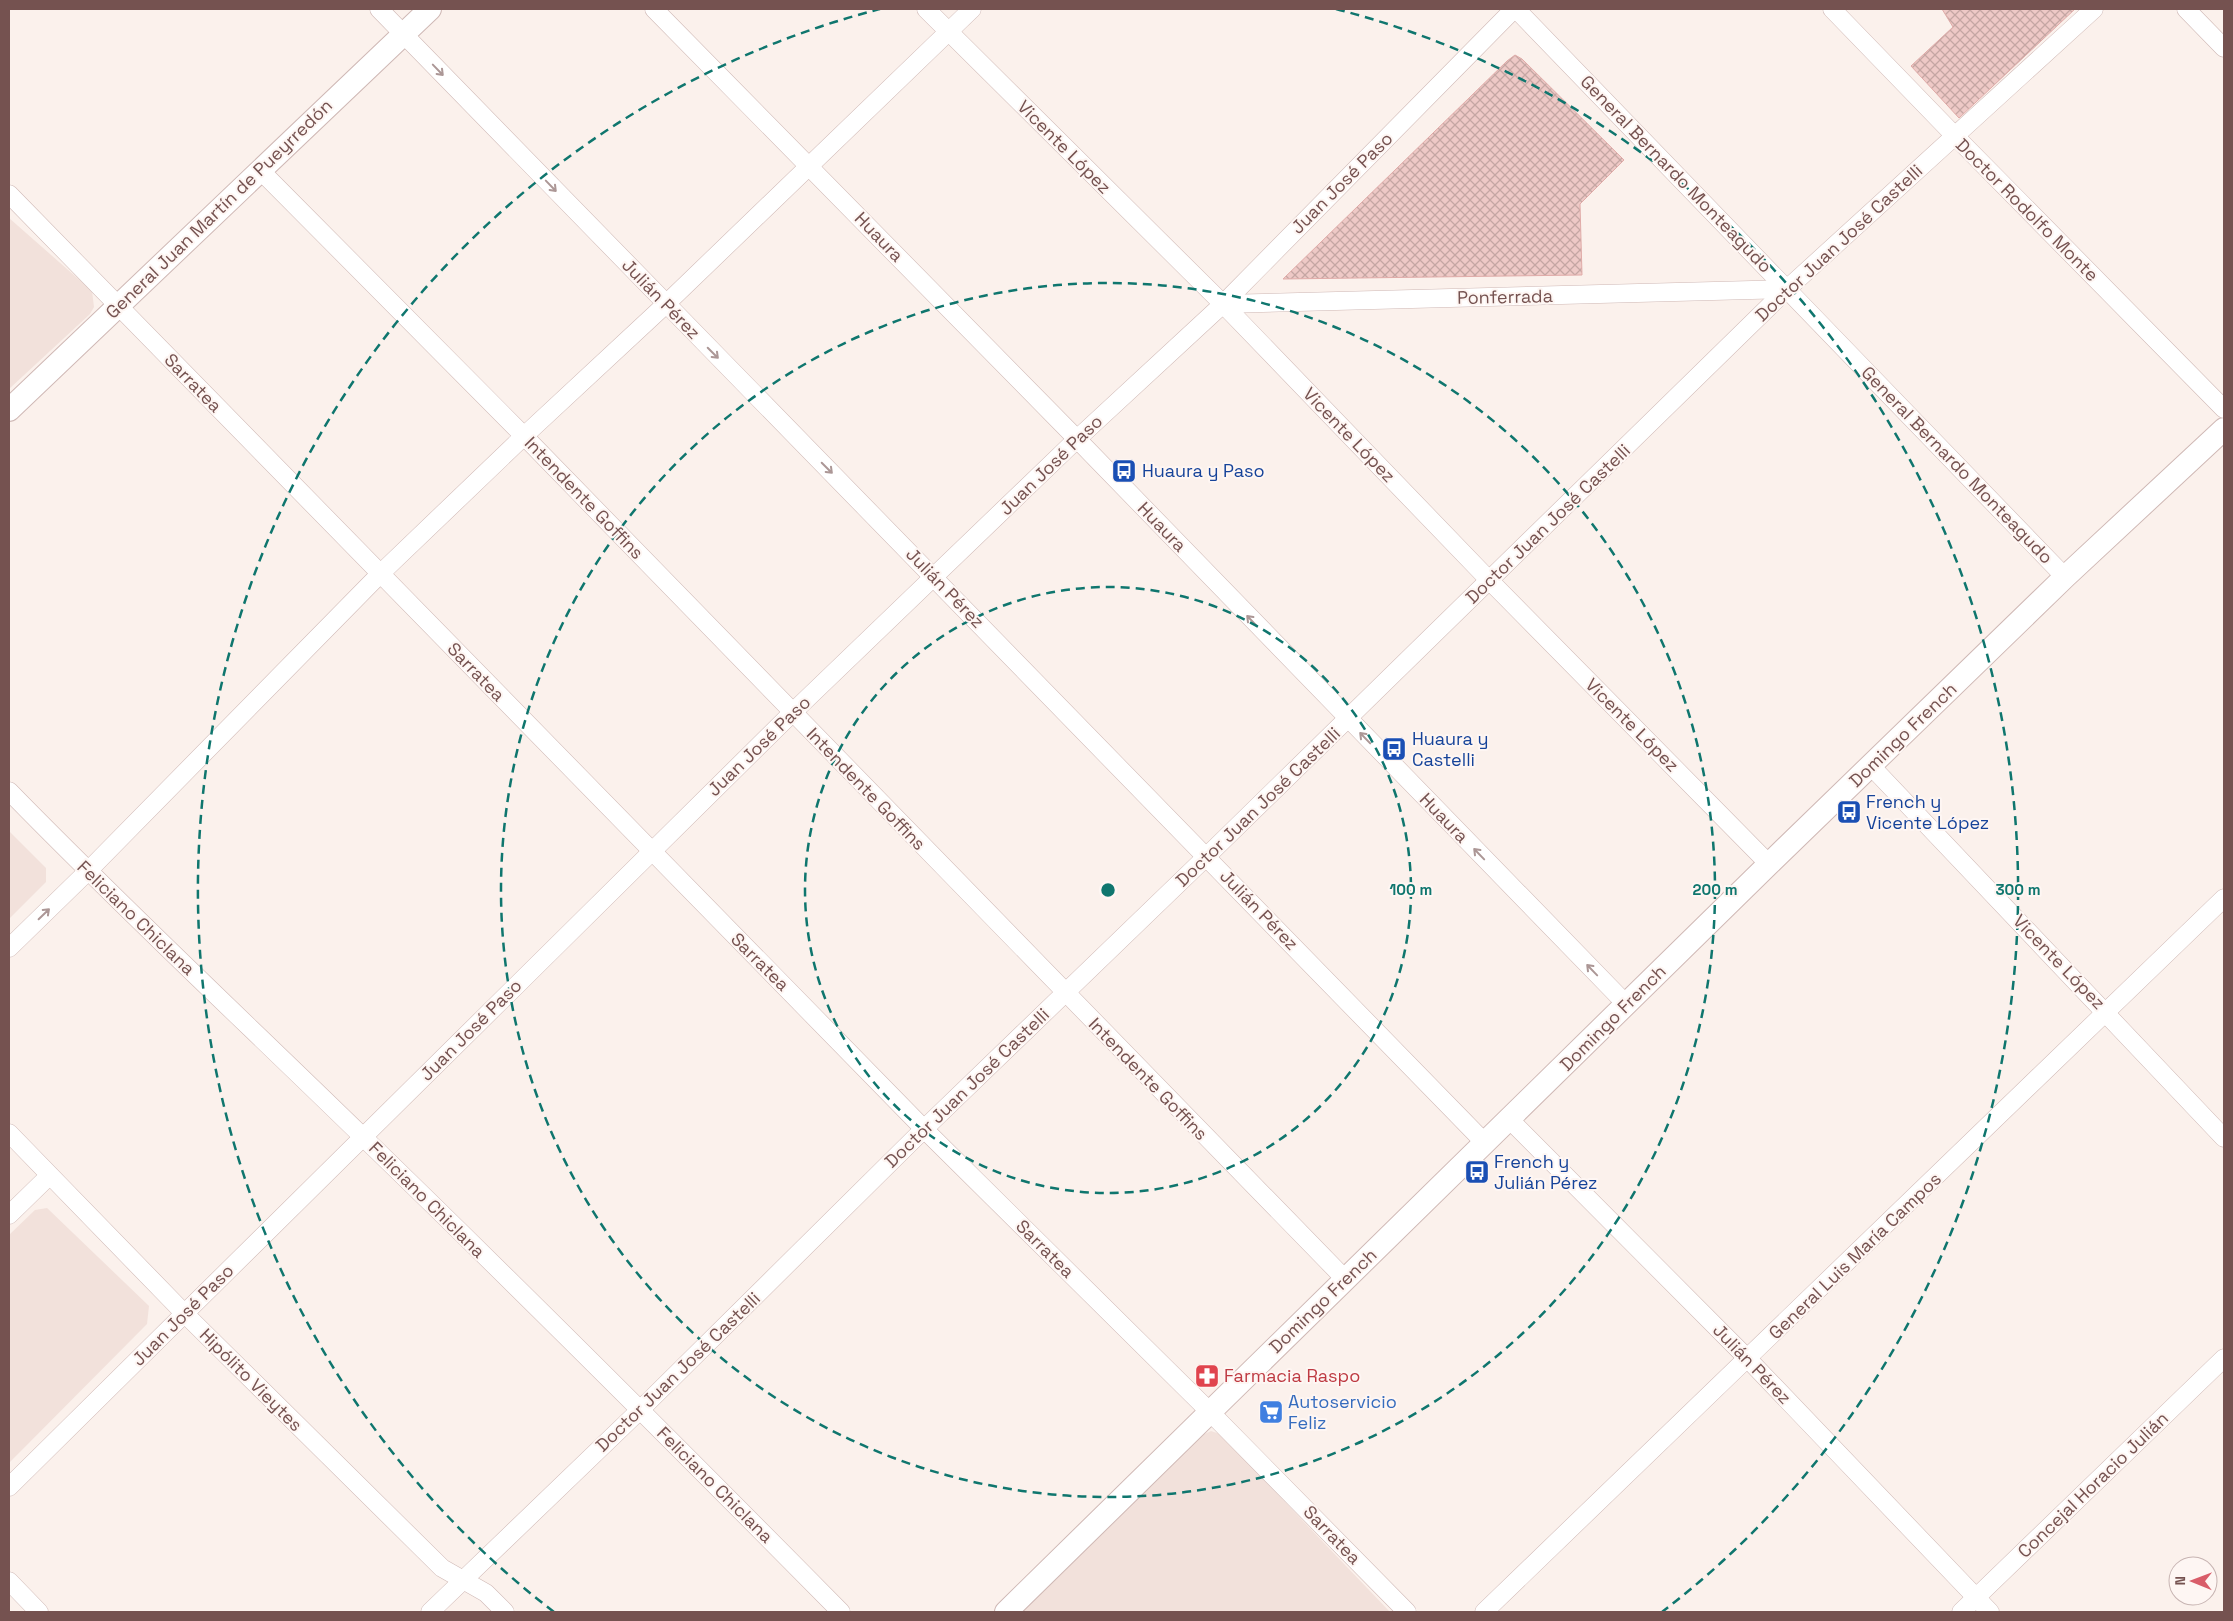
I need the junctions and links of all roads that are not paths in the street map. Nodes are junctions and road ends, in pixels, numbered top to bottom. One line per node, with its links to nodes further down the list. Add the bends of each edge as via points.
1 (379, 9): 11 (street, Julián Pérez)
2 (430, 9): 11 (street, General Juan Martín de Pueyrredón)
3 (654, 9): 14 (street, Huaura)
4 (926, 9): 10 (street, Vicente López)
5 (972, 9): 10 (street)
6 (1515, 9): 17 (street, General Bernardo Monteagudo); 19 (street, Juan José Paso)
7 (1832, 9): 13 (street, Doctor Rodolfo Monte)
8 (2094, 9): 13 (street, Doctor Juan José Castelli)
9 (2186, 9): 12 (street)
10 (948, 32): 14 (street); 19 (street, Vicente López)
11 (404, 35): 15 (street, General Juan Martín de Pueyrredón); 18 (street, Julián Pérez, one-way to 18)
12 (2224, 48)
13 (1955, 136): 17 (street, Doctor Juan José Castelli); 21 (street, Doctor Rodolfo Monte)
14 (808, 165): 18 (street); 25 (street, Huaura)
15 (260, 170): 20 (street, General Juan Martín de Pueyrredón); 24 (street, Intendente Goffins)
16 (9, 194): 20 (street, Sarratea)
17 (1787, 289): 19 (street, Ponferrada); 28 (street, General Bernardo Monteagudo); 29 (street, Doctor Juan José Castelli)
18 (666, 304): 24 (street); 27 (street, Julián Pérez, one-way to 27)
19 (1223, 304): 25 (street, Juan José Paso); 29 (street, Vicente López)
20 (118, 306): 22 (street, General Juan Martín de Pueyrredón); 26 (street, Sarratea)
21 (2224, 409)
22 (9, 410)
23 (2224, 428): 28 (street, Domingo French)
24 (524, 436): 26 (street); 30 (street, Intendente Goffins)
25 (1077, 439): 27 (street, Juan José Paso); 31 (street, Huaura, one-way to 25)
26 (380, 574): 34 (street, Sarratea); 37 (street)
27 (935, 577): 30 (street, Juan José Paso); 35 (street, Julián Pérez)
28 (2065, 577): 32 (street, Domingo French)
29 (1490, 581): 31 (street, Doctor Juan José Castelli); 36 (street, Vicente López)
30 (792, 713): 34 (street, Juan José Paso); 40 (street, Intendente Goffins)
31 (1348, 720): 35 (street, Doctor Juan José Castelli); 41 (street, Huaura, one-way to 31)
32 (1872, 766): 36 (street, Domingo French); 42 (street, Vicente López)
33 (9, 791): 37 (street, Feliciano Chiclana)
34 (651, 851): 44 (street, Sarratea); 46 (street, Juan José Paso)
35 (1207, 856): 40 (street, Doctor Juan José Castelli); 48 (street, Julián Pérez)
36 (1769, 864): 41 (street, Domingo French)
37 (87, 872): 39 (street, one-way to 37); 46 (street, Feliciano Chiclana)
38 (2224, 898): 42 (street, General Luis María Campos)
39 (9, 948)
40 (1065, 993): 44 (street, Doctor Juan José Castelli); 51 (street, Intendente Goffins)
41 (1627, 1005): 43 (street, Domingo French)
42 (2107, 1013): 47 (street, Vicente López); 54 (street, General Luis María Campos)
43 (1509, 1119): 48 (street, Domingo French); 54 (street, Julián Pérez)
44 (924, 1128): 55 (street, Doctor Juan José Castelli); 56 (street, Sarratea)
45 (9, 1133): 49 (street, Hipólito Vieytes)
46 (363, 1137): 52 (street, Juan José Paso); 55 (street, Feliciano Chiclana)
47 (2224, 1138)
48 (1485, 1143): 51 (street, Domingo French)
49 (49, 1176): 50 (street); 52 (street, Hipólito Vieytes)
50 (9, 1214)
51 (1345, 1280): 56 (street, Domingo French)
52 (184, 1313): 57 (street, Juan José Paso); 58 (street, Hipólito Vieytes, via 442,1568)
53 (2224, 1358): 60 (street, Concejal Horacio Julián)
54 (1748, 1359): 60 (street, Julián Pérez); 67 (street, General Luis María Campos)
55 (640, 1410): 58 (street, Doctor Juan José Castelli); 64 (street, Feliciano Chiclana)
56 (1210, 1412): 65 (street, Domingo French); 66 (street, Sarratea)
57 (9, 1487)
58 (463, 1579): 62 (street, Doctor Juan José Castelli); 63 (street, Hipólito Vieytes, via 486,1593)
59 (9, 1581): 61 (street)
60 (1976, 1598): 68 (street, Concejal Horacio Julián); 69 (street, Julián Pérez)
61 (39, 1612)
62 (430, 1612)
63 (505, 1612)
64 (841, 1612)
65 (1006, 1612)
66 (1407, 1612)
67 (1484, 1612)
68 (1961, 1612)
69 (1990, 1612)

